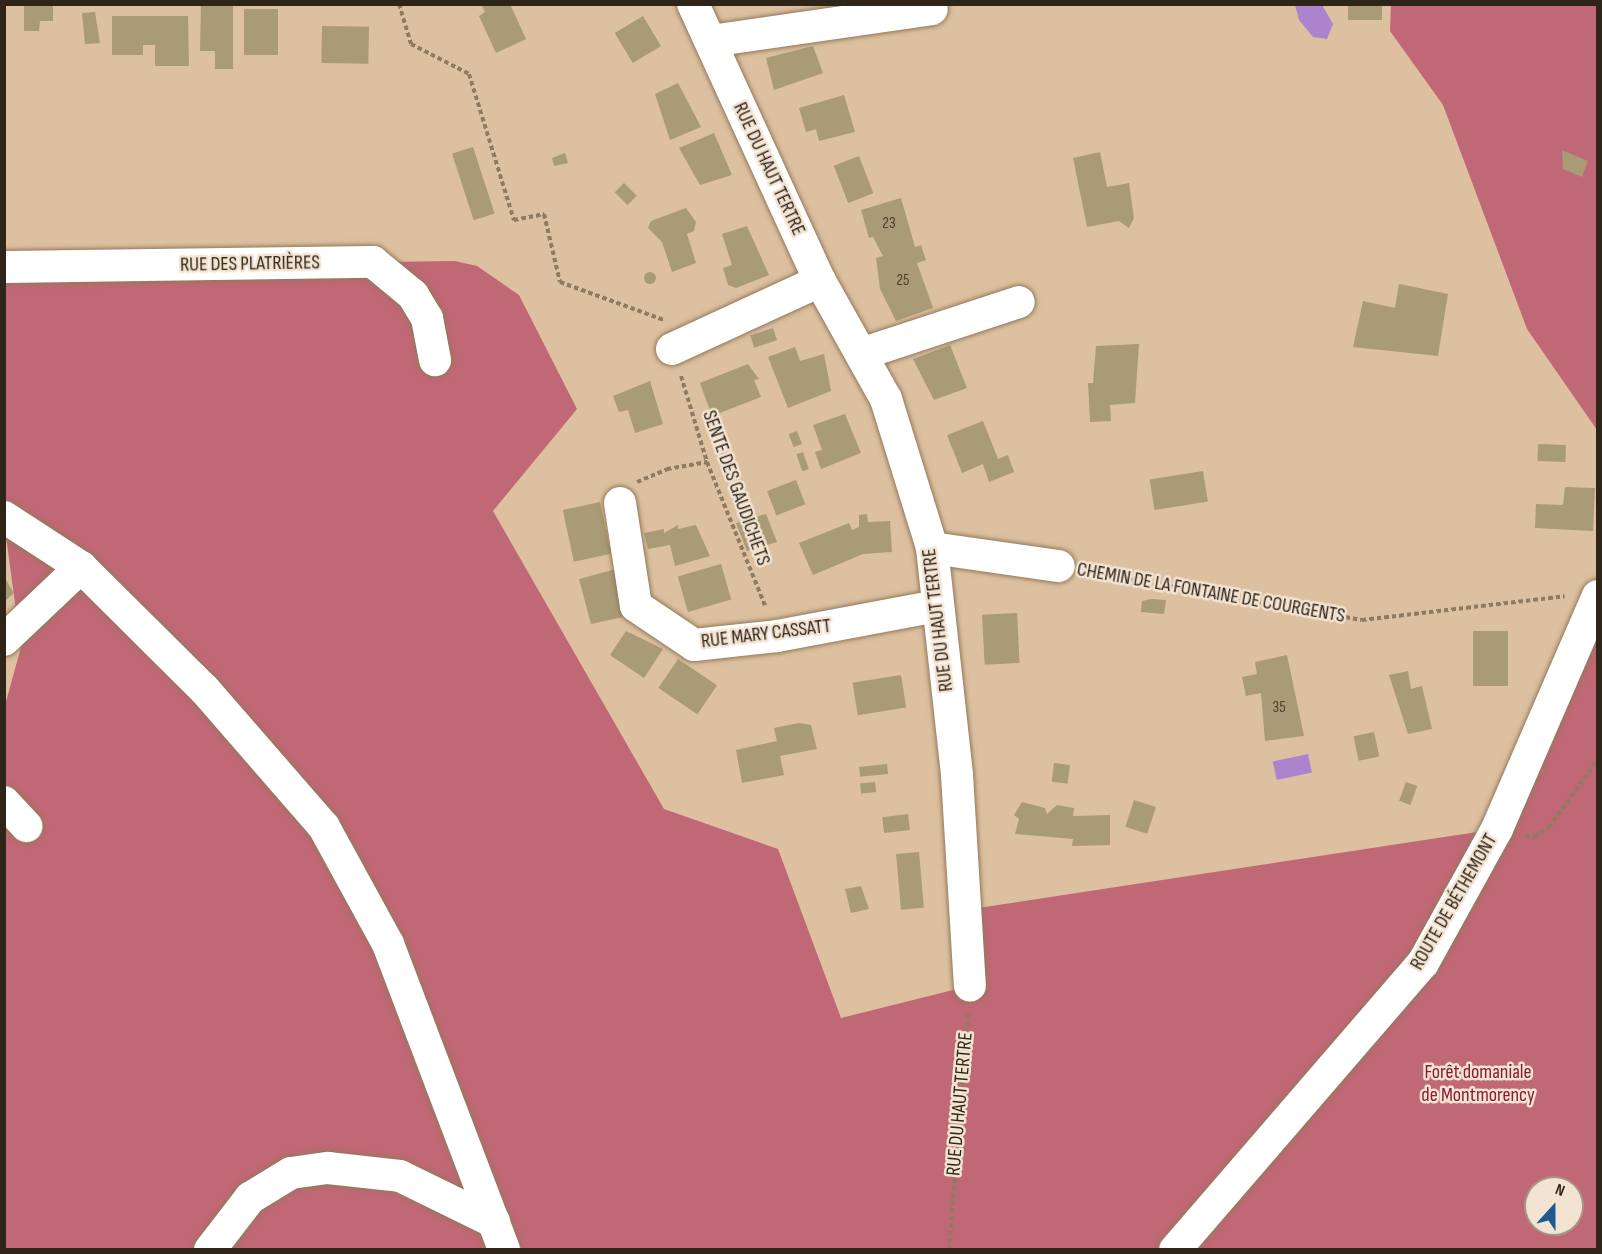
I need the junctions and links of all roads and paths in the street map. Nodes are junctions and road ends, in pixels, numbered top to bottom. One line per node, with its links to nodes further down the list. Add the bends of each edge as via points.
1 (399, 4): 8 (path, SENTE DES GAUDICHETS, via 411,44 469,74 514,220 544,214 560,282 665,321)
2 (693, 4): 4 (street, RUE DU HAUT TERTRE)
3 (932, 9): 4 (street)
4 (711, 41): 6 (street, RUE DU HAUT TERTRE)
5 (4, 267): 10 (street, RUE DES PLATRIÈRES, via 373,262 413,295 427,318)
6 (820, 281): 8 (street); 9 (street, RUE DU HAUT TERTRE)
7 (1019, 302): 9 (street)
8 (672, 349): 11 (path, SENTE DES GAUDICHETS)
9 (861, 354): 14 (street, RUE DU HAUT TERTRE, via 886,399)
10 (435, 360)
11 (707, 462): 12 (path, via 639,479); 19 (path, SENTE DES GAUDICHETS)
12 (620, 503): 19 (street, RUE MARY CASSATT, via 636,606 694,645)
13 (4, 517): 16 (street)
14 (932, 548): 15 (street, CHEMIN DE LA FONTAINE DE COURGENTS); 18 (street, RUE DU HAUT TERTRE)
15 (1059, 566): 17 (path, CHEMIN DE LA FONTAINE DE COURGENTS, via 1362,620)
16 (81, 567): 20 (street); 26 (street, via 205,690 324,827 388,944)
17 (1586, 595): 24 (street, ROUTE DE BÉTHEMONT)
18 (937, 606): 19 (street, RUE MARY CASSATT); 25 (street, RUE DU HAUT TERTRE, via 957,775)
19 (777, 636)
20 (4, 640)
21 (1598, 759): 24 (path, via 1549,827 1535,837)
22 (4, 802): 23 (street)
23 (26, 826)
24 (1497, 829): 29 (street, ROUTE DE BÉTHEMONT, via 1423,963)
25 (970, 986): 28 (path, RUE DU HAUT TERTRE)
26 (499, 1236): 27 (street, via 400,1176 328,1168 291,1173 250,1198)
27 (210, 1250)
28 (949, 1250)
29 (1175, 1250)

